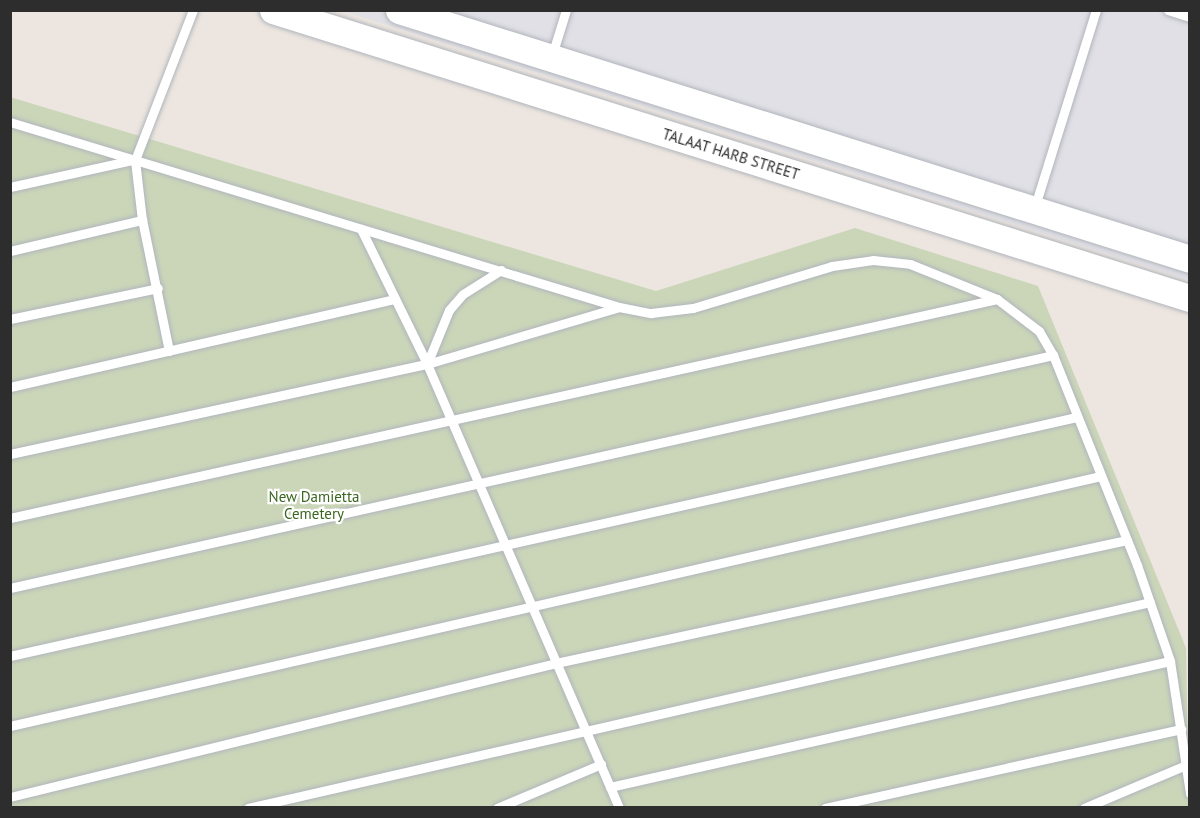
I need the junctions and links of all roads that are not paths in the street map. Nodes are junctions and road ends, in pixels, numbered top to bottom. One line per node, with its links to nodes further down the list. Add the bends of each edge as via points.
1 (193, 10): 10 (lane)
2 (273, 10): 19 (main road, TALAAT HARB STREET)
3 (399, 10): 8 (main road)
4 (566, 10): 8 (lane)
5 (1096, 10): 12 (lane)
6 (1168, 10): 7 (lane)
7 (1190, 17)
8 (552, 58): 12 (main road)
9 (10, 122): 10 (lane)
10 (135, 159): 11 (lane); 13 (lane); 14 (lane)
11 (10, 187)
12 (1034, 211): 16 (main road)
13 (142, 220): 15 (lane); 18 (lane)
14 (361, 229): 17 (lane); 20 (lane)
15 (10, 251)
16 (1190, 260)
17 (501, 270): 22 (lane); 26 (lane, via 463,294 449,310)
18 (158, 288): 23 (lane); 24 (lane)
19 (1190, 298)
20 (396, 299): 24 (lane); 26 (lane)
21 (997, 299): 22 (lane, via 910,264 873,260 832,266 676,312); 25 (lane, via 1039,331); 28 (lane)
22 (619, 308): 26 (lane)
23 (10, 319)
24 (169, 351): 27 (lane)
25 (1053, 355): 29 (lane); 32 (lane)
26 (427, 364): 28 (lane); 30 (lane)
27 (10, 387)
28 (450, 417): 32 (lane); 33 (lane)
29 (1077, 417): 31 (lane); 35 (lane)
30 (10, 454)
31 (1101, 476): 34 (lane); 38 (lane)
32 (479, 482): 35 (lane); 36 (lane)
33 (10, 518)
34 (1127, 540): 37 (lane); 41 (lane)
35 (504, 543): 38 (lane); 39 (lane)
36 (10, 588)
37 (1150, 602): 40 (lane); 44 (lane)
38 (531, 605): 41 (lane); 42 (lane)
39 (10, 656)
40 (1170, 661): 43 (lane); 47 (lane)
41 (556, 663): 44 (lane); 49 (lane)
42 (10, 726)
43 (1180, 729): 46 (lane); 53 (lane)
44 (586, 731): 45 (lane); 50 (lane)
45 (601, 765): 47 (lane); 51 (lane)
46 (1186, 765): 48 (lane); 54 (lane)
47 (610, 787): 52 (lane)
48 (1190, 793)
49 (10, 797)
50 (248, 807)
51 (497, 807)
52 (619, 807)
53 (825, 807)
54 (1084, 807)

